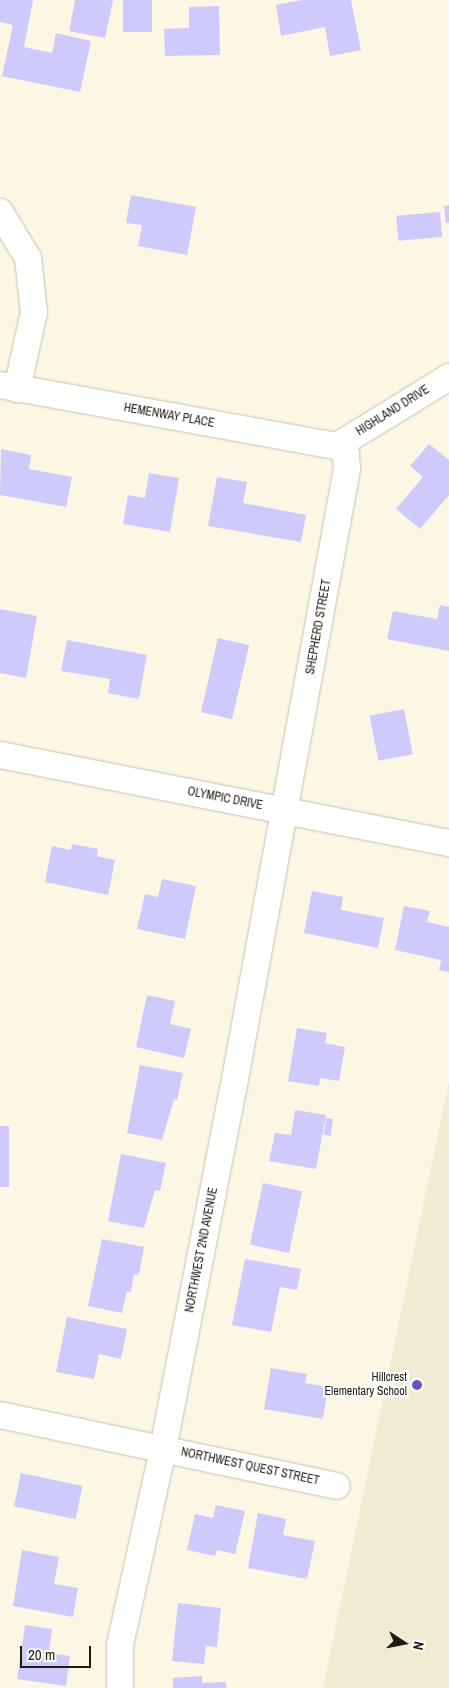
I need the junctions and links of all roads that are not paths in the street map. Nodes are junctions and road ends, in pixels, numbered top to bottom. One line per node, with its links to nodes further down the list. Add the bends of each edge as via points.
1 (0, 212): 3 (street, via 28,258 34,312)
2 (449, 377): 4 (street, HIGHLAND DRIVE)
3 (8, 387): 4 (street, HEMENWAY PLACE)
4 (337, 446): 6 (street, SHEPHERD STREET, via 346,454 347,469)
5 (0, 755): 6 (street, OLYMPIC DRIVE)
6 (286, 811): 7 (street, OLYMPIC DRIVE); 9 (street, NORTHWEST 2ND AVENUE)
7 (449, 843)
8 (0, 1415): 9 (street, NORTHWEST QUEST STREET)
9 (163, 1449): 10 (street, NORTHWEST QUEST STREET); 11 (street, NORTHWEST 2ND AVENUE, via 120,1645)
10 (337, 1486)
11 (120, 1688)

